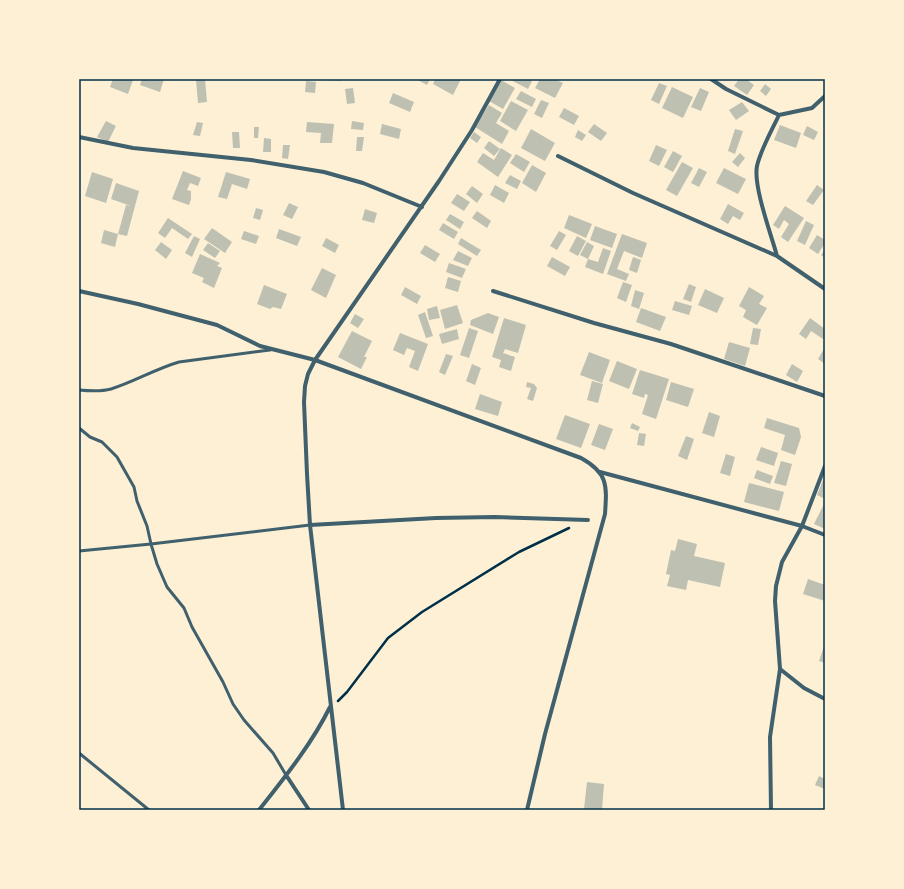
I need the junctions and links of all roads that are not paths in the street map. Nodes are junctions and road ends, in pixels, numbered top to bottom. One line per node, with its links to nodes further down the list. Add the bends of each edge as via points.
1 (500, 79): 7 (street, via 472,130)
2 (711, 79): 4 (street)
3 (825, 96): 4 (street, via 812,108)
4 (779, 115): 8 (street, via 758,160 756,174)
5 (79, 138): 7 (street, via 133,148 251,160 324,172 363,183)
6 (558, 156): 8 (street, via 633,193)
7 (422, 207): 13 (street)
8 (777, 256): 9 (street)
9 (825, 289)
10 (79, 291): 12 (street, via 203,320)
11 (493, 291): 15 (street, via 670,344)
12 (272, 349): 13 (street); 14 (lane, via 184,361 165,366 110,389)
13 (315, 360): 18 (street, via 581,458); 20 (street, via 307,378 304,402)
14 (79, 390)
15 (825, 396)
16 (79, 428): 23 (lane, via 102,442 117,458 134,488)
17 (825, 466): 21 (street)
18 (600, 472): 21 (street); 34 (street, via 605,484 605,514)
19 (588, 520): 20 (street, via 436,518)
20 (310, 525): 23 (lane); 27 (street)
21 (802, 526): 22 (street); 25 (street, via 782,562 776,586)
22 (825, 535)
23 (151, 544): 24 (lane); 29 (lane, via 167,587 184,608 233,704 273,753)
24 (79, 551)
25 (780, 669): 26 (street, via 804,688); 35 (street, via 770,737)
26 (825, 699)
27 (331, 707): 29 (street); 33 (street)
28 (79, 752): 30 (lane)
29 (286, 775): 31 (street); 32 (street)
30 (149, 810)
31 (259, 810)
32 (309, 810)
33 (343, 810)
34 (527, 810)
35 (771, 810)

